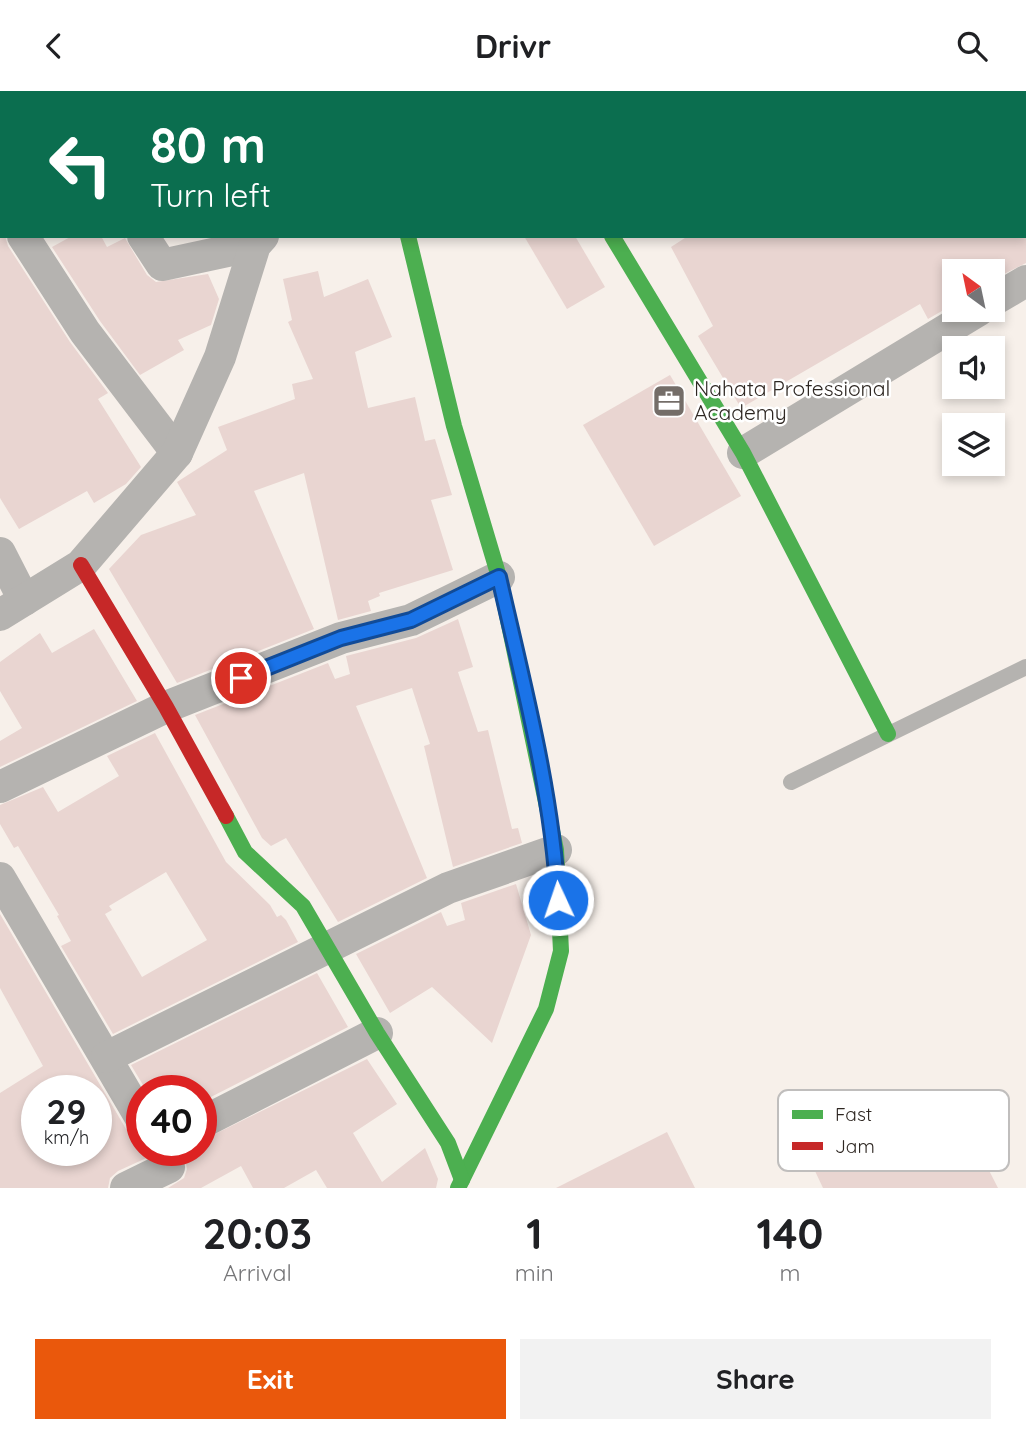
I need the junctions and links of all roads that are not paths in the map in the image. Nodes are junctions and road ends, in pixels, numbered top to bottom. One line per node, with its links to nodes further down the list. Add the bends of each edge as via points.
1 (24, 238): 9 (street, via 85,332)
2 (144, 238): 5 (street, via 162,265)
3 (408, 238): 13 (street, via 454,426)
4 (613, 238): 10 (street)
5 (257, 239): 9 (street, via 220,357)
6 (1026, 281): 7 (street)
7 (1005, 294)
8 (959, 322): 10 (street)
9 (177, 453): 12 (street)
10 (743, 453): 17 (street)
11 (0, 553): 14 (street)
12 (81, 565): 14 (street); 16 (street)
13 (499, 577): 16 (street, via 411,620 341,638); 20 (street)
14 (12, 608)
15 (1026, 667): 17 (lane)
16 (166, 707): 19 (street); 22 (street, via 245,852 303,906)
17 (888, 734): 18 (lane)
18 (791, 782)
19 (0, 787)
20 (556, 850): 22 (street, via 448,888); 28 (street, via 561,951 546,1009)
21 (0, 878): 24 (street)
22 (330, 948): 23 (street); 24 (street)
23 (377, 1033): 26 (street); 28 (street, via 448,1143)
24 (107, 1057): 25 (street)
25 (126, 1091)
26 (217, 1115)
27 (169, 1168): 29 (street)
28 (460, 1184)
29 (126, 1188)

